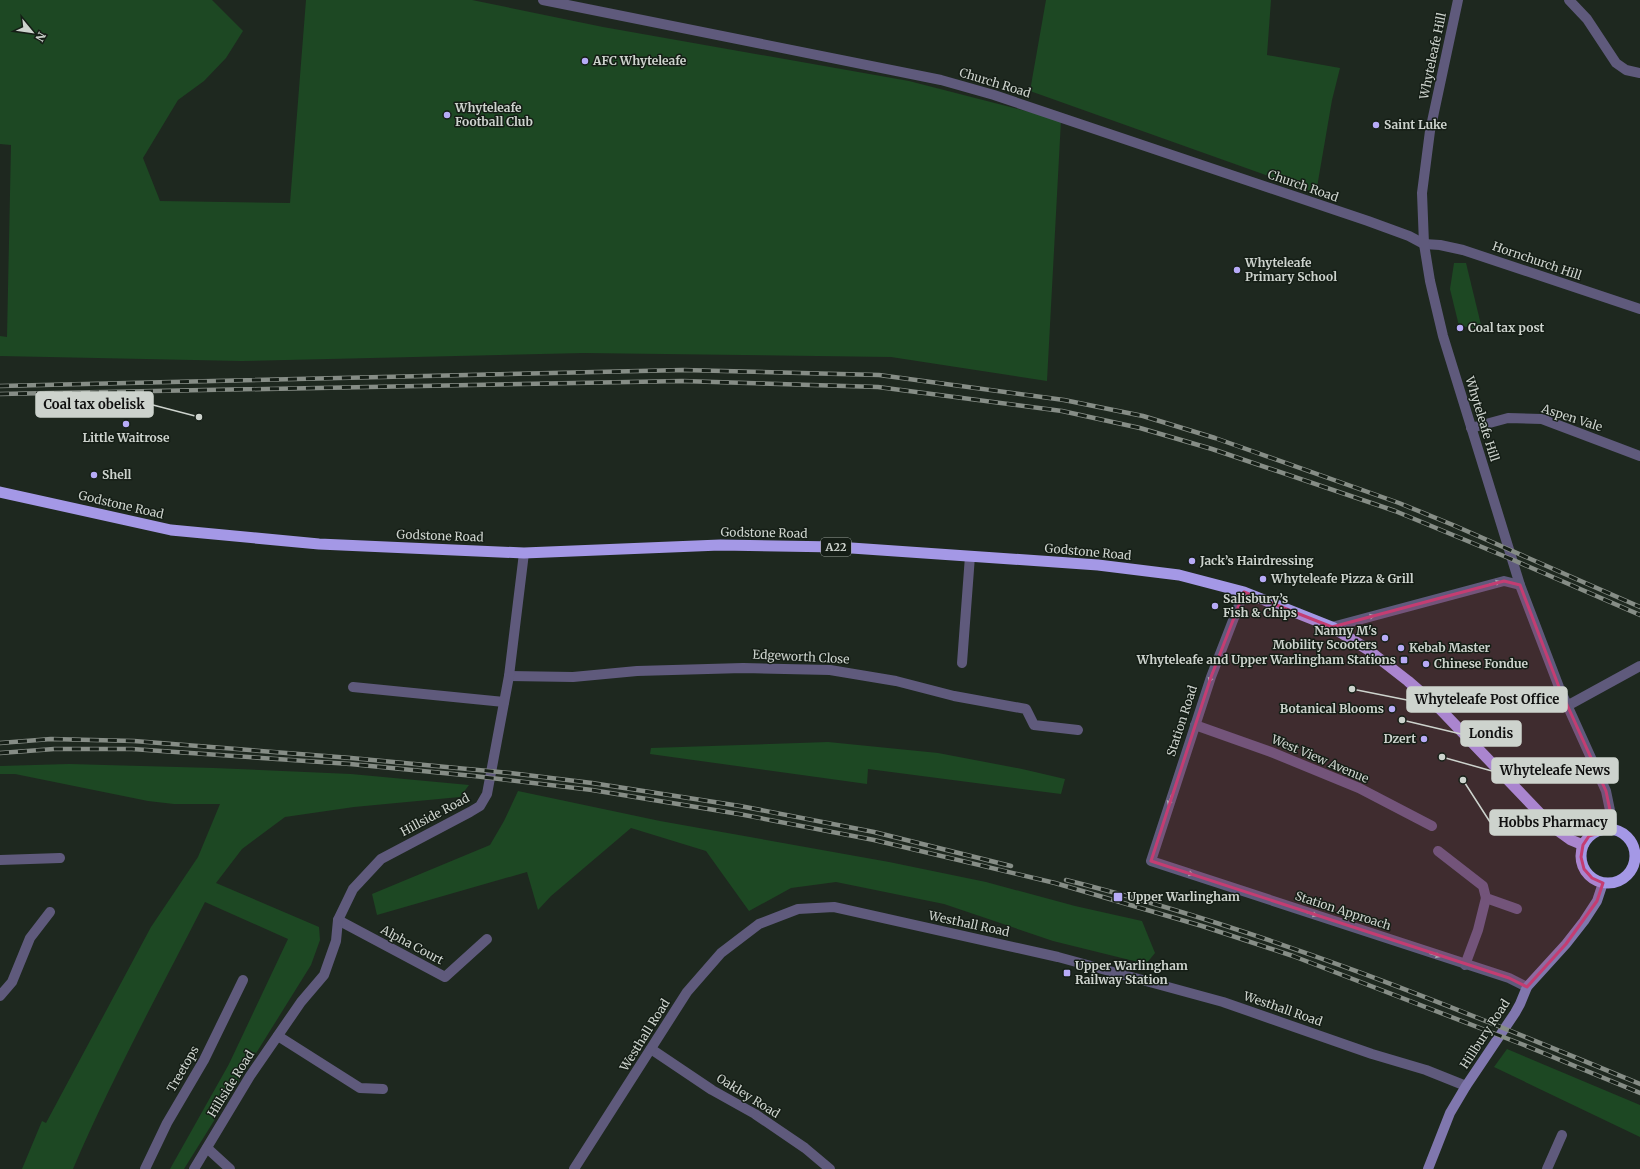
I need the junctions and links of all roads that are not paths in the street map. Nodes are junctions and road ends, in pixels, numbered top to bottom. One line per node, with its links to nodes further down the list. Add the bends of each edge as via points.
1 (543, 0): 5 (street, Church Road, via 940,80 994,95 1368,221)
2 (1458, 0): 5 (street, Whyteleafe Hill, via 1429,139 1422,193)
3 (1569, 0): 4 (street, via 1587,20 1616,64 1626,70)
4 (1640, 73)
5 (1424, 244): 6 (street, Hornchurch Hill, via 1463,250); 7 (street, Whyteleafe Hill, via 1443,336)
6 (1640, 309)
7 (1471, 428): 8 (street, Aspen Vale, via 1508,418 1542,419); 12 (street, Whyteleafe Hill)
8 (1640, 456)
9 (0, 492): 10 (highway, Godstone Road / A22, via 172,530 319,544)
10 (524, 553): 11 (highway, Godstone Road / A22, via 720,545 837,547); 17 (street, Hillside Road)
11 (970, 556): 13 (highway, Godstone Road / A22, via 1098,564 1168,574); 15 (street)
12 (1520, 585): 14 (street, one-way to 12, via 1504,581); 20 (street, Whyteleafe Hill)
13 (1244, 592): 14 (highway, Godstone Road / A22); 21 (street, Station Road, one-way to 21)
14 (1332, 627): 25 (highway, Godstone Road / A22, via 1367,649 1440,708 1553,827)
15 (962, 663)
16 (1640, 666): 20 (street)
17 (509, 676): 19 (street, Hillside Road); 22 (street, Edgeworth Close, via 573,677 636,671 742,668 830,670 896,680 954,696 1026,709 1034,725)
18 (353, 687): 19 (street)
19 (504, 702): 35 (street, Hillside Road, via 487,794 480,806 381,859 353,889)
20 (1567, 706): 24 (street, Whyteleafe Hill, via 1606,791 1612,820)
21 (1195, 725): 23 (street, West View Avenue, via 1271,752 1359,788); 29 (street, Station Road, one-way to 29)
22 (1078, 730)
23 (1432, 826)
24 (1611, 829): 25 (highway, via 1600,830 1590,836); 30 (highway, via 1622,833 1630,841)
25 (1583, 845): 31 (highway, via 1580,857 1584,869 1592,878)
26 (1438, 851): 32 (street, via 1483,886)
27 (60, 858): 28 (street)
28 (0, 860)
29 (1151, 861): 37 (street, Station Approach, one-way to 37)
30 (1637, 863): 31 (highway, via 1623,879)
31 (1603, 883): 39 (main road, Hillbury Road, via 1584,921)
32 (1486, 898): 33 (street); 37 (street, via 1478,930)
33 (1517, 909)
34 (50, 912): 40 (street, via 30,938 12,982)
35 (338, 920): 36 (street, Alpha Court, via 445,977); 41 (street, Hillside Road, via 336,941 324,975)
36 (487, 939)
37 (1465, 964): 39 (street, Station Approach, via 1509,978)
38 (243, 980): 47 (street, Treetops, via 204,1060 167,1123)
39 (1527, 987): 43 (main road, Hillbury Road, via 1515,1013)
40 (0, 996)
41 (278, 1036): 44 (street, via 360,1088); 46 (street, Hillside Road, via 250,1076)
42 (650, 1049): 43 (street, Westhall Road, via 688,992 721,952 759,924 798,909 834,907 1058,957 1223,1002 1426,1070); 50 (street, Westhall Road); 51 (street, Oakley Road, via 712,1090 755,1114 805,1148)
43 (1466, 1086): 52 (main road, Hillbury Road, via 1450,1113)
44 (383, 1089)
45 (1562, 1134): 53 (street)
46 (207, 1148): 48 (street, Hillside Road); 49 (street)
47 (145, 1169)
48 (194, 1169)
49 (230, 1169)
50 (574, 1169)
51 (830, 1169)
52 (1428, 1169)
53 (1547, 1169)

